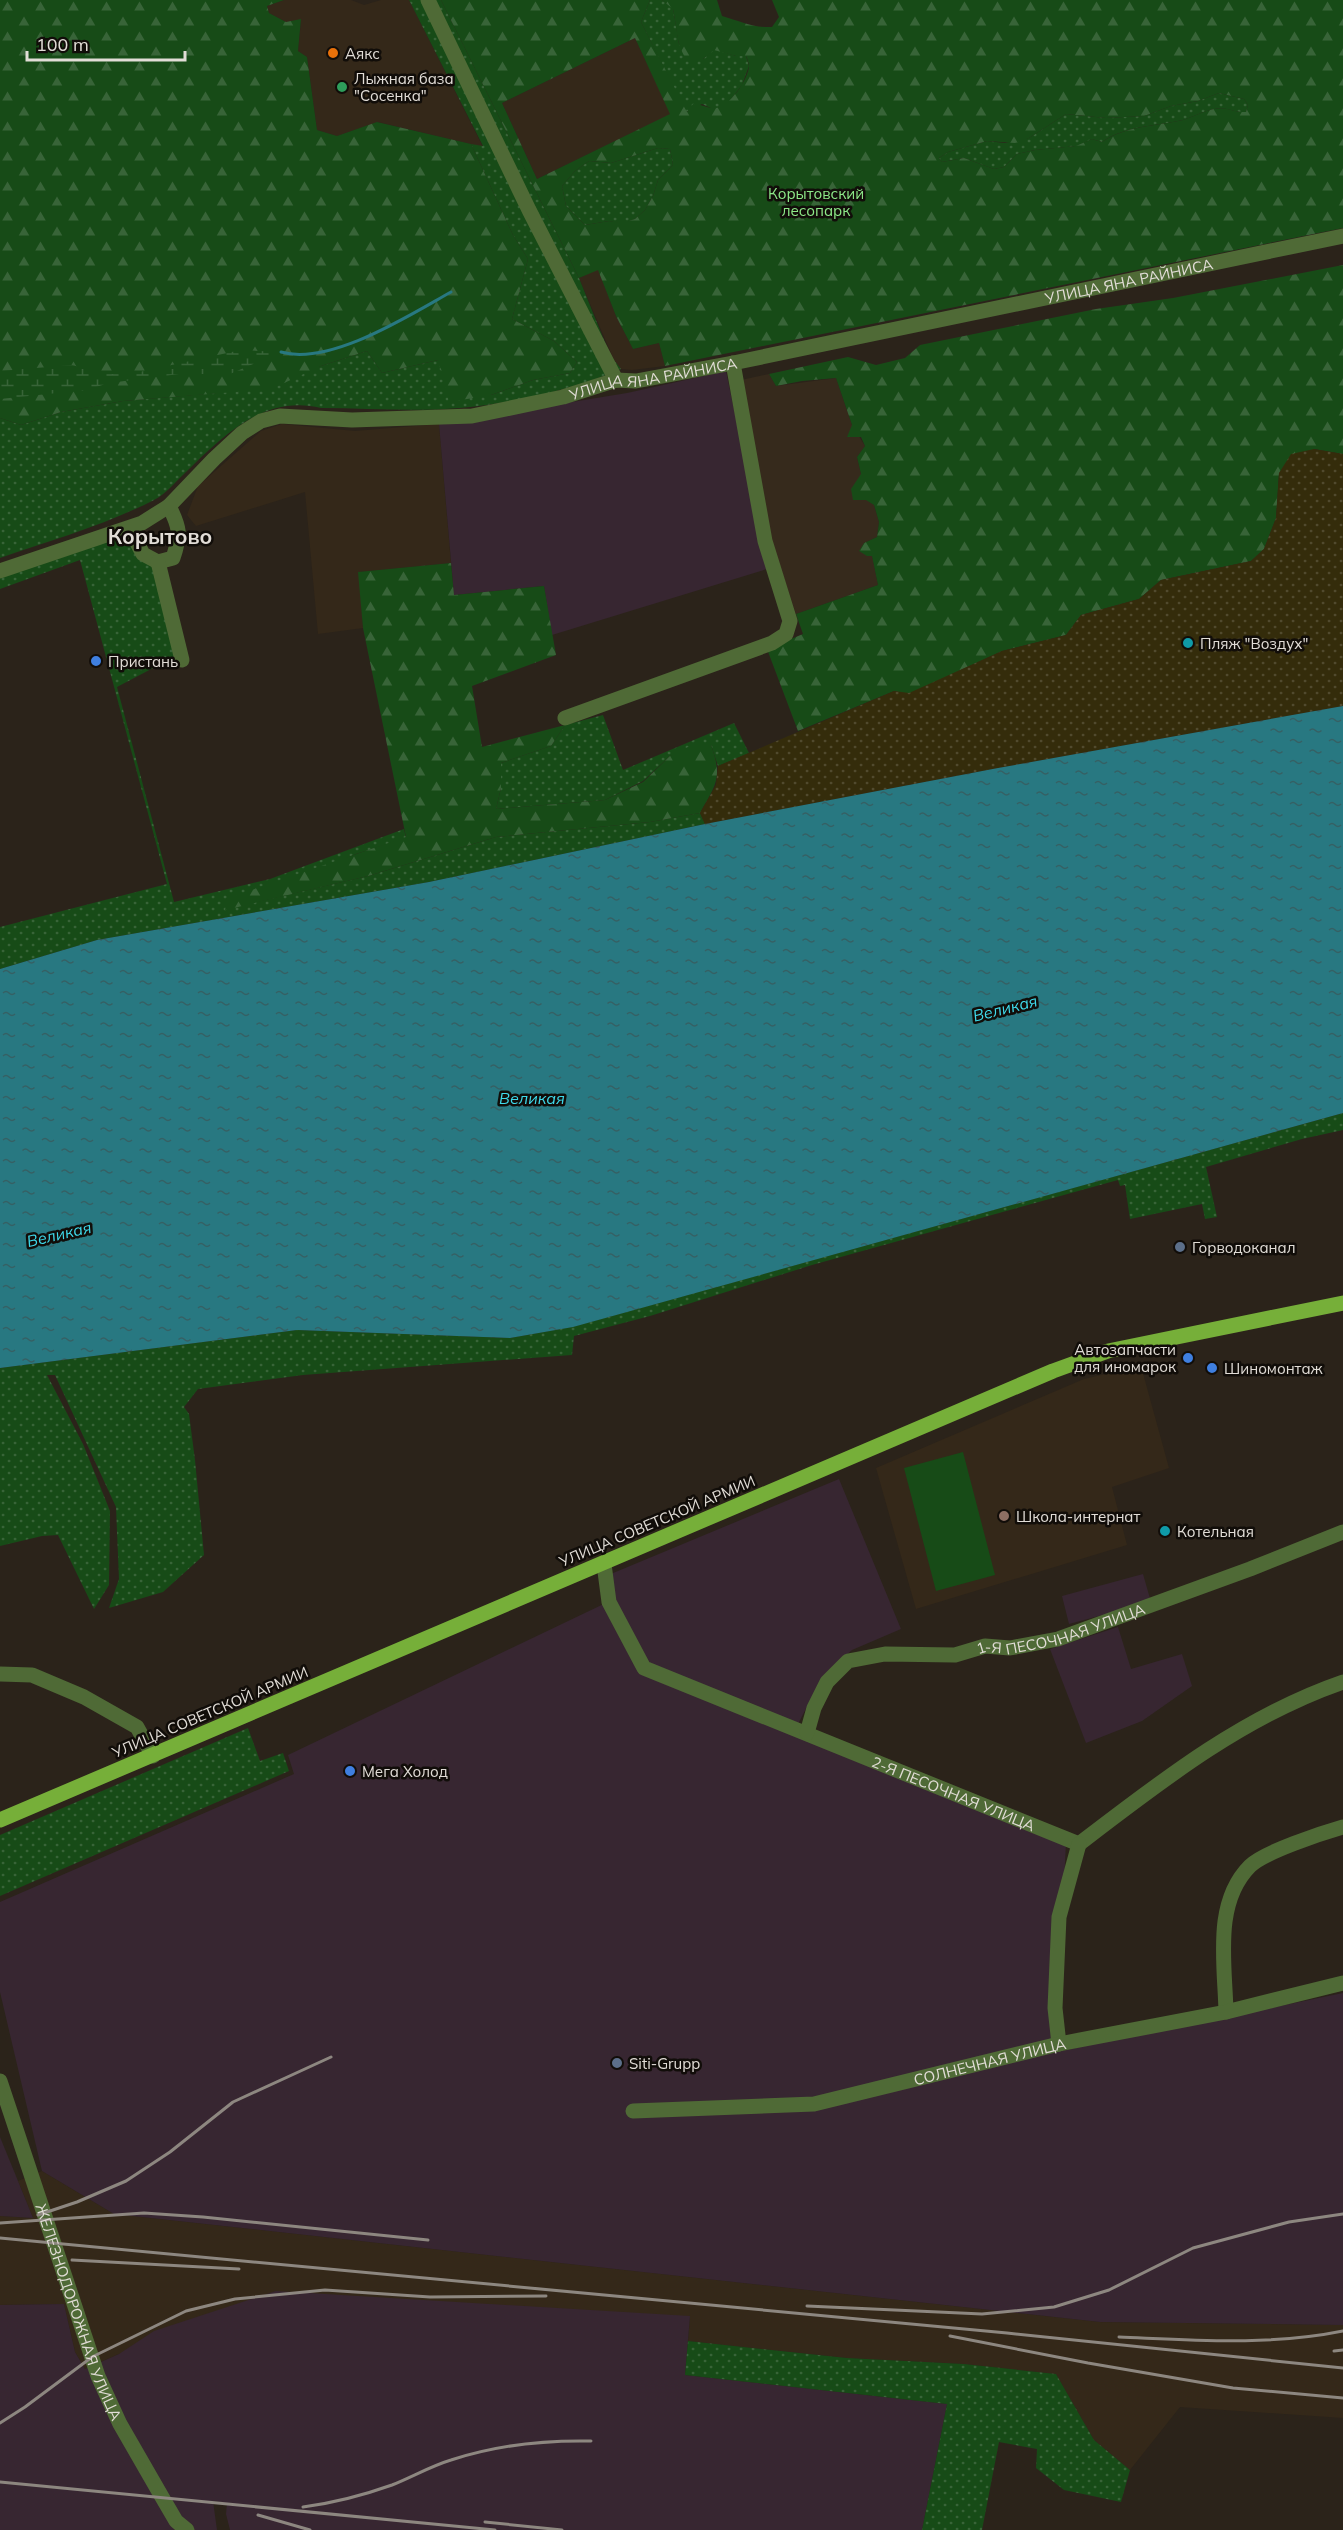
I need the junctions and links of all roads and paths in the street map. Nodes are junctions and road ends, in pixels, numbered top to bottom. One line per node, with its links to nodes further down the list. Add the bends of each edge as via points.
1 (428, 0): 4 (street)
2 (1343, 236): 3 (street, УЛИЦА ЯНА РАЙНИСА)
3 (733, 363): 4 (street, УЛИЦА ЯНА РАЙНИСА, via 636,381); 10 (street, via 765,541 790,621 786,634 772,643)
4 (616, 380): 5 (street, УЛИЦА ЯНА РАЙНИСА, via 471,416 352,420 280,416 243,433)
5 (169, 506): 6 (street, УЛИЦА ЯНА РАЙНИСА); 7 (street, via 180,538 173,558)
6 (129, 528): 7 (street, via 143,554); 8 (street, УЛИЦА ЯНА РАЙНИСА)
7 (158, 562): 9 (street)
8 (0, 571)
9 (182, 660)
10 (565, 718)
11 (1343, 1303): 13 (main road, УЛИЦА СОВЕТСКОЙ АРМИИ, via 1108,1351)
12 (1343, 1532): 16 (street, 1-Я ПЕСОЧНАЯ УЛИЦА, via 1058,1639 1010,1648 985,1646 955,1655 885,1654 848,1661 826,1682)
13 (604, 1564): 16 (street, 2-Я ПЕСОЧНАЯ УЛИЦА, via 609,1602 644,1668); 17 (main road, УЛИЦА СОВЕТСКОЙ АРМИИ)
14 (0, 1674): 17 (street, via 32,1675 84,1697 137,1726)
15 (1343, 1682): 20 (street, via 1208,1748)
16 (807, 1734): 20 (street, 2-Я ПЕСОЧНАЯ УЛИЦА)
17 (153, 1756): 18 (main road, УЛИЦА СОВЕТСКОЙ АРМИИ)
18 (0, 1820)
19 (1343, 1827): 22 (street, via 1306,1838 1251,1864 1233,1888 1223,1934)
20 (1079, 1844): 23 (street, via 1059,1917 1055,2008)
21 (1343, 1983): 22 (street, СОЛНЕЧНАЯ УЛИЦА)
22 (1226, 2012): 23 (street, СОЛНЕЧНАЯ УЛИЦА)
23 (1059, 2044): 25 (street, СОЛНЕЧНАЯ УЛИЦА, via 814,2104)
24 (0, 2081): 26 (street, ЖЕЛЕЗНОДОРОЖНАЯ УЛИЦА, via 98,2376 120,2424 176,2521)
25 (633, 2111)
26 (187, 2530)

